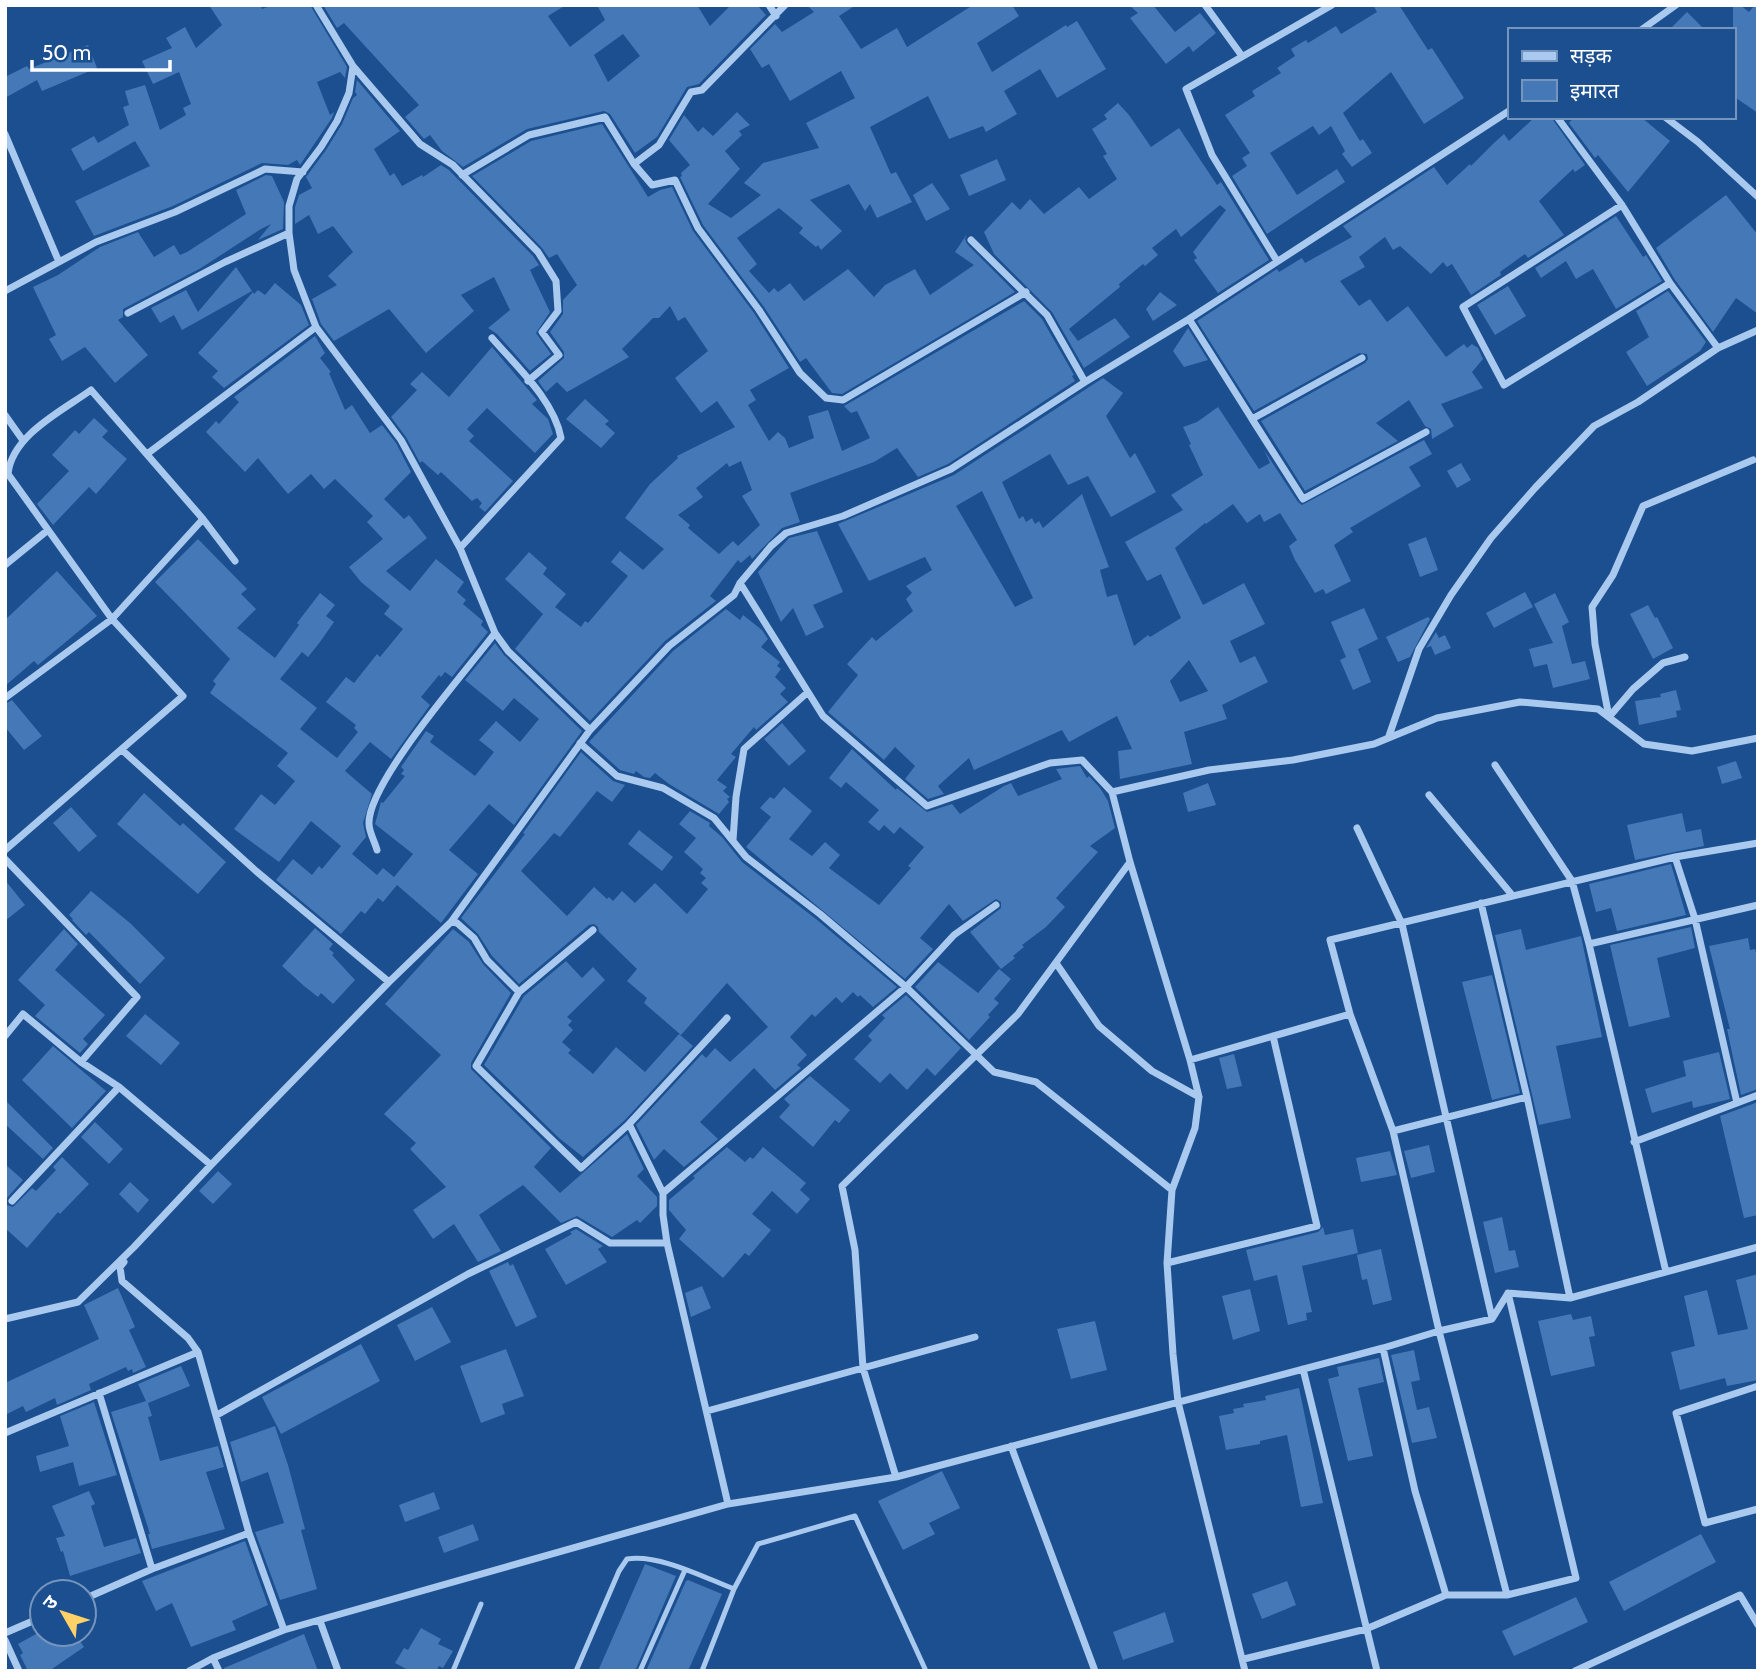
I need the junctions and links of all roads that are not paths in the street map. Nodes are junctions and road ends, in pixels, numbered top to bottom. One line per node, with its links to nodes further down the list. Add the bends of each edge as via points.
1 (316, 5): 10 (street)
2 (769, 5): 7 (street)
3 (785, 5): 7 (street)
4 (1205, 5): 9 (street)
5 (1332, 5): 9 (street)
6 (1676, 5): 8 (street)
7 (776, 16): 15 (street, via 702,90 691,92 659,145)
8 (1644, 28)
9 (1242, 56): 22 (street, via 1186,89 1212,155)
10 (353, 66): 16 (street, via 349,93 337,121); 17 (street, via 420,144)
11 (1508, 112): 22 (street)
12 (1558, 119): 19 (street)
13 (1668, 119): 18 (street)
14 (5, 134): 23 (street)
15 (634, 164): 17 (street, via 605,117 528,135); 26 (street, via 652,185 675,180 698,228 760,310 800,373 826,398 843,400)
16 (303, 172): 20 (street, via 289,206); 23 (street, via 265,169)
17 (462, 175): 34 (street, via 538,252 556,281 558,311 542,332 559,355)
18 (1758, 197)
19 (1622, 205): 24 (street); 24 (street, via 1463,306 1504,385)
20 (289, 233): 27 (street); 29 (street, via 294,270)
21 (971, 240): 26 (street)
22 (1277, 261): 28 (street)
23 (59, 262): 25 (street)
24 (1670, 283): 32 (street)
25 (5, 291)
26 (1026, 292): 35 (street, via 1047,315)
27 (128, 313)
28 (1189, 319): 35 (street); 37 (street)
29 (316, 327): 40 (street); 44 (street, via 401,440)
30 (1757, 333): 32 (street)
31 (492, 338): 34 (street)
32 (1718, 348): 55 (street, via 1594,426 1491,538 1419,649)
33 (1362, 358): 37 (street)
34 (528, 381): 44 (street, via 546,404 561,438)
35 (1084, 382): 47 (street, via 951,469 843,516 786,533)
36 (5, 415): 39 (street)
37 (1252, 419): 38 (street, via 1303,499)
38 (1426, 432)
39 (22, 439): 40 (street, via 91,390); 43 (street, via 8,474)
40 (147, 454): 42 (street)
41 (1753, 460): 53 (street, via 1643,506 1613,575 1592,607)
42 (203, 519): 45 (street); 48 (street)
43 (48, 530): 46 (street); 48 (street)
44 (460, 548): 49 (street)
45 (235, 561)
46 (5, 565)
47 (740, 583): 51 (street); 54 (street, via 734,595 668,646)
48 (112, 619): 52 (street); 58 (street, via 183,696)
49 (495, 633): 54 (street); 66 (street, via 392,766 369,823)
50 (1685, 657): 53 (street, via 1664,663)
51 (808, 692): 60 (street, via 823,716 927,807 1050,763 1082,760); 63 (street, via 744,749)
52 (5, 698)
53 (1609, 717): 55 (street, via 1598,709 1520,702 1437,718); 56 (street, via 1644,744 1692,751)
54 (590, 730): 57 (street)
55 (1390, 736): 60 (street, via 1374,744 1209,770)
56 (1758, 738)
57 (580, 743): 63 (street, via 617,776 663,788 714,818); 76 (street)
58 (121, 750): 65 (street); 81 (street)
59 (1495, 765): 70 (street)
60 (1112, 792): 69 (street)
61 (1429, 795): 71 (street)
62 (1357, 828): 77 (street)
63 (733, 841): 82 (street, via 746,857)
64 (1758, 843): 67 (street)
65 (5, 850)
66 (377, 850)
67 (1675, 857): 70 (street); 75 (street)
68 (5, 859): 90 (street, via 137,997)
69 (1130, 862): 80 (street); 89 (street)
70 (1572, 881): 71 (street); 79 (street)
71 (1512, 895): 72 (street)
72 (1481, 903): 77 (street); 94 (street)
73 (996, 905): 82 (street, via 954,935)
74 (1758, 905): 75 (street)
75 (1695, 919): 79 (street); 95 (street)
76 (451, 922): 81 (street); 83 (street, via 474,938 487,960)
77 (1402, 924): 84 (street, via 1330,940); 96 (street)
78 (593, 930): 83 (street)
79 (1589, 943): 99 (street)
80 (1056, 963): 88 (street, via 1018,1014); 93 (street, via 1099,1026 1152,1071)
81 (389, 982): 100 (street)
82 (906, 988): 88 (street); 102 (street)
83 (519, 992): 97 (street, via 476,1066 581,1168)
84 (1350, 1014): 87 (street); 98 (street)
85 (727, 1018): 97 (street)
86 (5, 1036): 90 (street, via 23,1014)
87 (1273, 1036): 89 (street); 107 (street, via 1317,1226)
88 (976, 1055): 101 (street, via 994,1072 1035,1082); 117 (street, via 842,1186 855,1250)
89 (1190, 1060): 93 (street)
90 (81, 1062): 91 (street)
91 (119, 1087): 100 (street); 103 (street)
92 (1758, 1095): 95 (street)
93 (1199, 1097): 101 (street, via 1195,1128)
94 (1527, 1097): 96 (street); 110 (street)
95 (1737, 1103): 99 (street)
96 (1447, 1119): 98 (street); 112 (street)
97 (629, 1124): 102 (street)
98 (1392, 1131): 113 (street)
99 (1634, 1142): 108 (street)
100 (211, 1165): 105 (street)
101 (1172, 1190): 107 (street)
102 (663, 1193): 104 (street)
103 (12, 1200)
104 (667, 1243): 122 (street); 123 (street, via 610,1243 576,1222 468,1274)
105 (134, 1247): 111 (street, via 78,1302); 116 (street, via 120,1267 122,1281)
106 (1758, 1247): 108 (street)
107 (1167, 1263): 121 (street)
108 (1665, 1272): 110 (street)
109 (1508, 1293): 110 (street); 112 (street); 135 (street, via 1576,1578)
110 (1570, 1298)
111 (5, 1318)
112 (1492, 1319): 113 (street)
113 (1439, 1331): 115 (street); 135 (street)
114 (975, 1337): 117 (street)
115 (1383, 1348): 118 (street); 134 (street, via 1415,1491)
116 (198, 1352): 120 (street); 123 (street)
117 (863, 1368): 122 (street); 126 (street)
118 (1303, 1369): 121 (street); 140 (street)
119 (1758, 1386): 128 (street, via 1676,1413 1705,1523)
120 (99, 1393): 124 (street); 130 (street)
121 (1178, 1402): 125 (street); 145 (street)
122 (708, 1411): 127 (street)
123 (217, 1415): 129 (street)
124 (5, 1433)
125 (1011, 1447): 126 (street); 155 (street)
126 (896, 1477): 127 (street)
127 (728, 1504): 137 (street)
128 (1758, 1509)
129 (249, 1533): 130 (street); 141 (street)
130 (152, 1569): 133 (street)
131 (685, 1570): 132 (lane); 151 (lane, via 641,1557 627,1559); 152 (lane)
132 (733, 1589): 153 (lane); 154 (lane, via 758,1544 855,1516)
133 (98, 1593)
134 (1446, 1595): 135 (street); 140 (street)
135 (1507, 1595)
136 (481, 1604): 150 (lane)
137 (320, 1620): 141 (street); 149 (street)
138 (28, 1623): 142 (street)
139 (1758, 1625): 158 (street, via 1740,1595)
140 (1366, 1629): 145 (street); 157 (street)
141 (284, 1630): 144 (street)
142 (5, 1633)
143 (5, 1640): 146 (street)
144 (213, 1658): 147 (street); 148 (street)
145 (1244, 1659): 156 (street)
146 (19, 1671)
147 (189, 1671)
148 (219, 1671)
149 (338, 1671)
150 (453, 1671)
151 (576, 1671)
152 (640, 1671)
153 (702, 1671)
154 (926, 1671)
155 (1095, 1671)
156 (1245, 1671)
157 (1377, 1671)
158 (1576, 1671)

